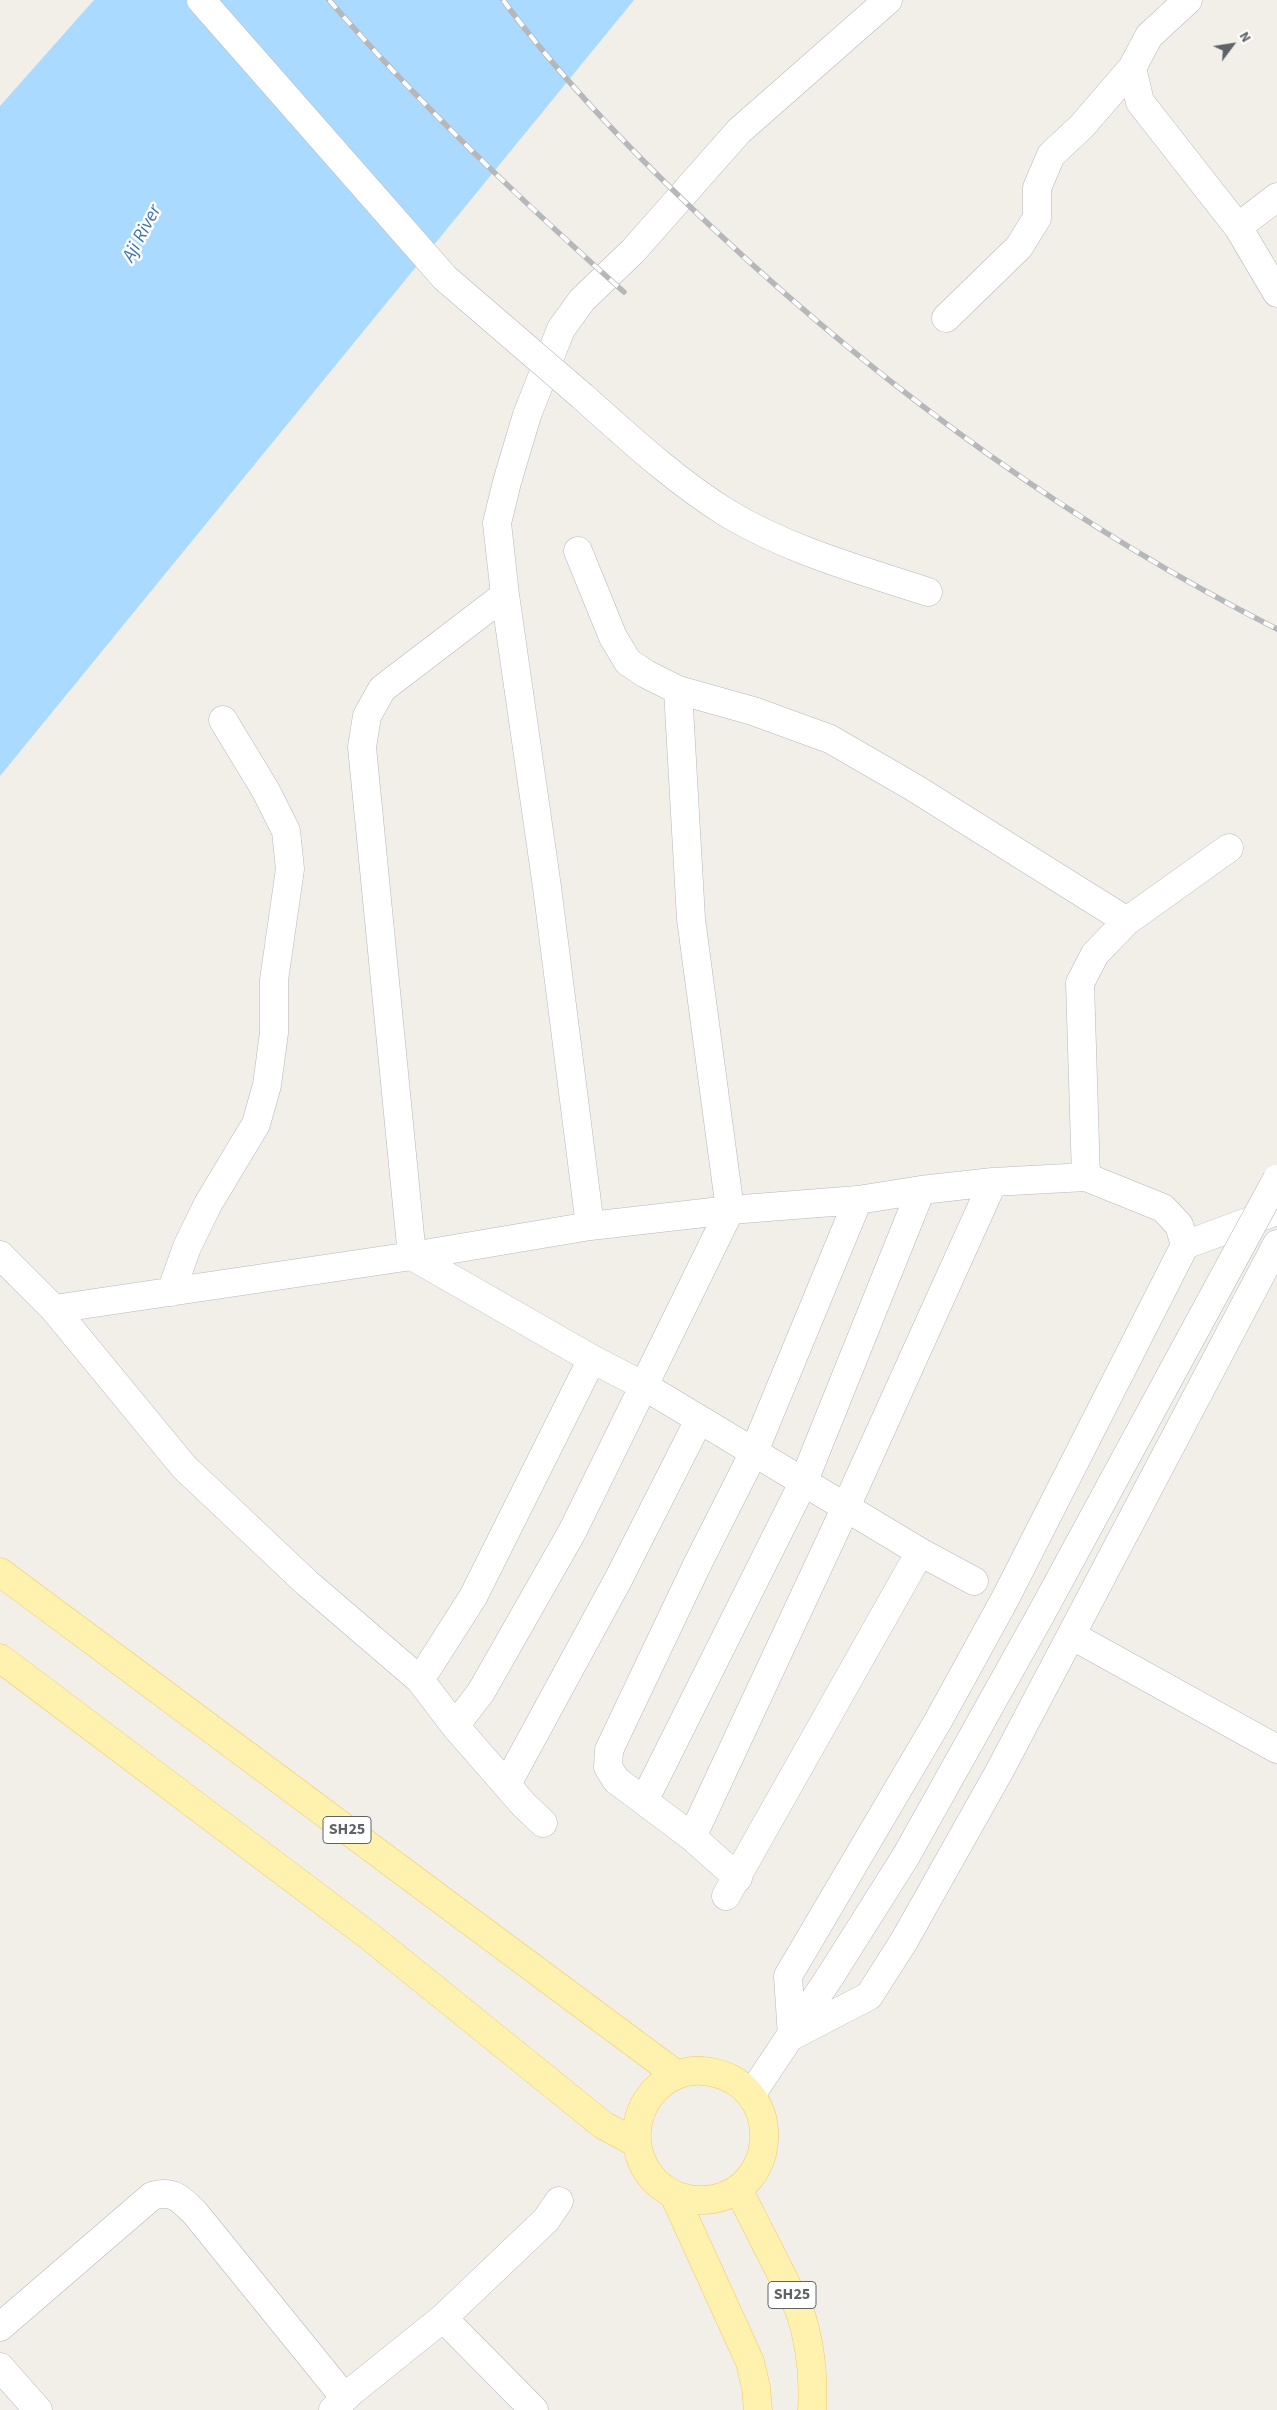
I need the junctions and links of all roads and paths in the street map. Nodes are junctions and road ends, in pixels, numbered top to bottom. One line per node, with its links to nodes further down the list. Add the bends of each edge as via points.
1 (201, 0): 10 (street, bridge, via 445,278 645,452 728,513 781,540)
2 (888, 0): 11 (street, via 739,132 633,251 582,300 561,329 527,415 497,523)
3 (1188, 0): 4 (street, via 1149,36)
4 (1132, 68): 6 (street, via 1140,102); 8 (street, via 1082,126 1051,155 1037,188 1037,218 1019,247)
5 (1277, 197): 6 (street)
6 (1238, 227): 7 (street)
7 (1277, 293)
8 (946, 318)
9 (578, 551): 12 (street, via 613,637 628,662)
10 (928, 592)
11 (505, 594): 23 (street, via 548,886); 27 (street, via 382,689 367,716 362,747)
12 (678, 690): 15 (street, via 753,711 830,739); 21 (street, via 692,919)
13 (223, 720): 28 (street, via 286,831 290,869 274,980 274,1033 267,1085 256,1124 186,1247)
14 (1229, 848): 15 (street)
15 (1127, 921): 16 (street, via 1095,954 1080,983)
16 (1086, 1177): 18 (street); 25 (street, via 1163,1208 1179,1225)
17 (1277, 1179): 48 (street, bridge, via 906,1856)
18 (993, 1182): 19 (street); 35 (street)
19 (921, 1190): 20 (street); 34 (street)
20 (858, 1200): 21 (street); 33 (street)
21 (730, 1210): 23 (street); 31 (street)
22 (1277, 1211): 25 (street)
23 (590, 1226): 27 (street)
24 (1277, 1244): 39 (street)
25 (1185, 1245): 48 (street, via 1005,1599 788,1976)
26 (0, 1255): 29 (street)
27 (412, 1256): 28 (street); 30 (street)
28 (171, 1292): 29 (street)
29 (54, 1309): 41 (street, via 184,1467 307,1583)
30 (592, 1359): 31 (street); 41 (street, via 473,1597)
31 (644, 1386): 32 (street); 42 (street, via 572,1532 481,1692)
32 (699, 1420): 33 (street); 44 (street, via 619,1578)
33 (753, 1454): 34 (street); 45 (street, via 609,1750 608,1767 616,1780)
34 (803, 1483): 35 (street); 45 (street)
35 (846, 1507): 36 (street); 47 (street)
36 (920, 1552): 38 (street); 47 (street, via 732,1887)
37 (9, 1578): 49 (main road, SH25)
38 (974, 1581)
39 (1071, 1635): 43 (street); 48 (street, via 985,1798 869,1996)
40 (0, 1658): 51 (main road, via 369,1936 603,2125)
41 (420, 1680): 42 (street)
42 (455, 1726): 44 (street)
43 (1277, 1749)
44 (507, 1784): 46 (street)
45 (644, 1801): 47 (street)
46 (543, 1823)
47 (692, 1837)
48 (792, 2036): 50 (street)
49 (677, 2074): 50 (main road, via 697,2070 717,2072 736,2081); 51 (main road, via 659,2085 646,2100 637,2120)
50 (751, 2095): 52 (main road, via 761,2113 766,2132 763,2153 754,2173)
51 (636, 2143): 53 (main road, via 642,2164 656,2182)
52 (738, 2189): 53 (main road, via 718,2198 703,2200); 62 (main road, SH25, via 806,2328 814,2383)
53 (674, 2195): 61 (main road, via 750,2362)
54 (559, 2201): 55 (street, via 546,2220)
55 (443, 2318): 58 (street); 60 (street)
56 (0, 2327): 58 (street, via 152,2196 164,2192 179,2198 195,2213)
57 (0, 2367): 59 (street)
58 (339, 2404)
59 (38, 2410)
60 (534, 2410)
61 (758, 2410)
62 (812, 2410)

